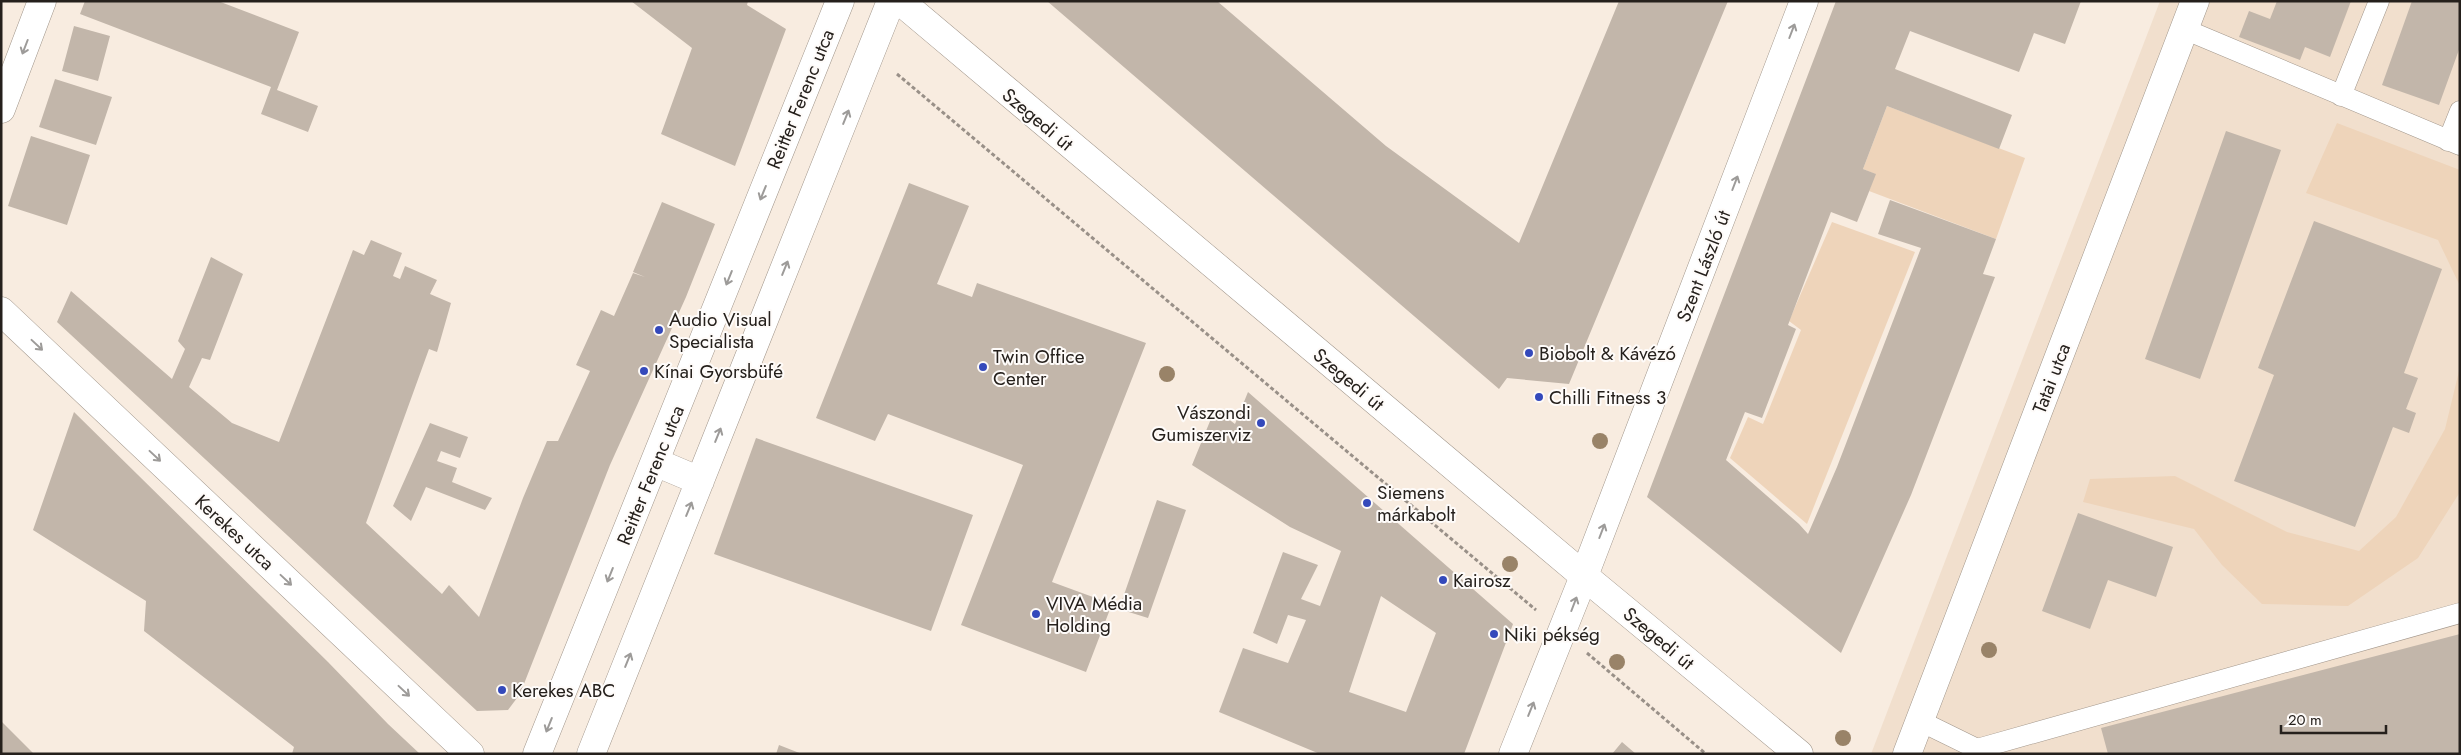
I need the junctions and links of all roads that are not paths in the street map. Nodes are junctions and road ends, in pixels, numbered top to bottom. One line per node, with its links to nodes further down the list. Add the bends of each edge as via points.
1 (42, 1): 10 (street, one-way to 10)
2 (840, 1): 14 (street, Reitter Ferenc utca, one-way to 14)
3 (891, 1): 15 (street, one-way to 3)
4 (900, 1): 16 (street, Szegedi út)
5 (1804, 1): 16 (street, Szent László út, one-way to 5)
6 (2195, 1): 8 (street, Tatai utca)
7 (2379, 1): 9 (lane)
8 (2184, 29): 9 (lane); 18 (street, Tatai utca)
9 (2341, 96): 12 (lane)
10 (1, 109)
11 (2460, 111): 12 (lane)
12 (2454, 143)
13 (1, 311): 19 (street, Kerekes utca, one-way to 19)
14 (655, 462): 15 (street); 20 (street, Reitter Ferenc utca, one-way to 20)
15 (700, 481): 21 (street, one-way to 15)
16 (1584, 576): 22 (street, Szent László út, one-way to 16); 23 (street, Szegedi út)
17 (2460, 614): 18 (lane, via 1977,749)
18 (1920, 721): 24 (street, Tatai utca)
19 (470, 754)
20 (537, 754)
21 (590, 754)
22 (1513, 754)
23 (1799, 754)
24 (1907, 754)

